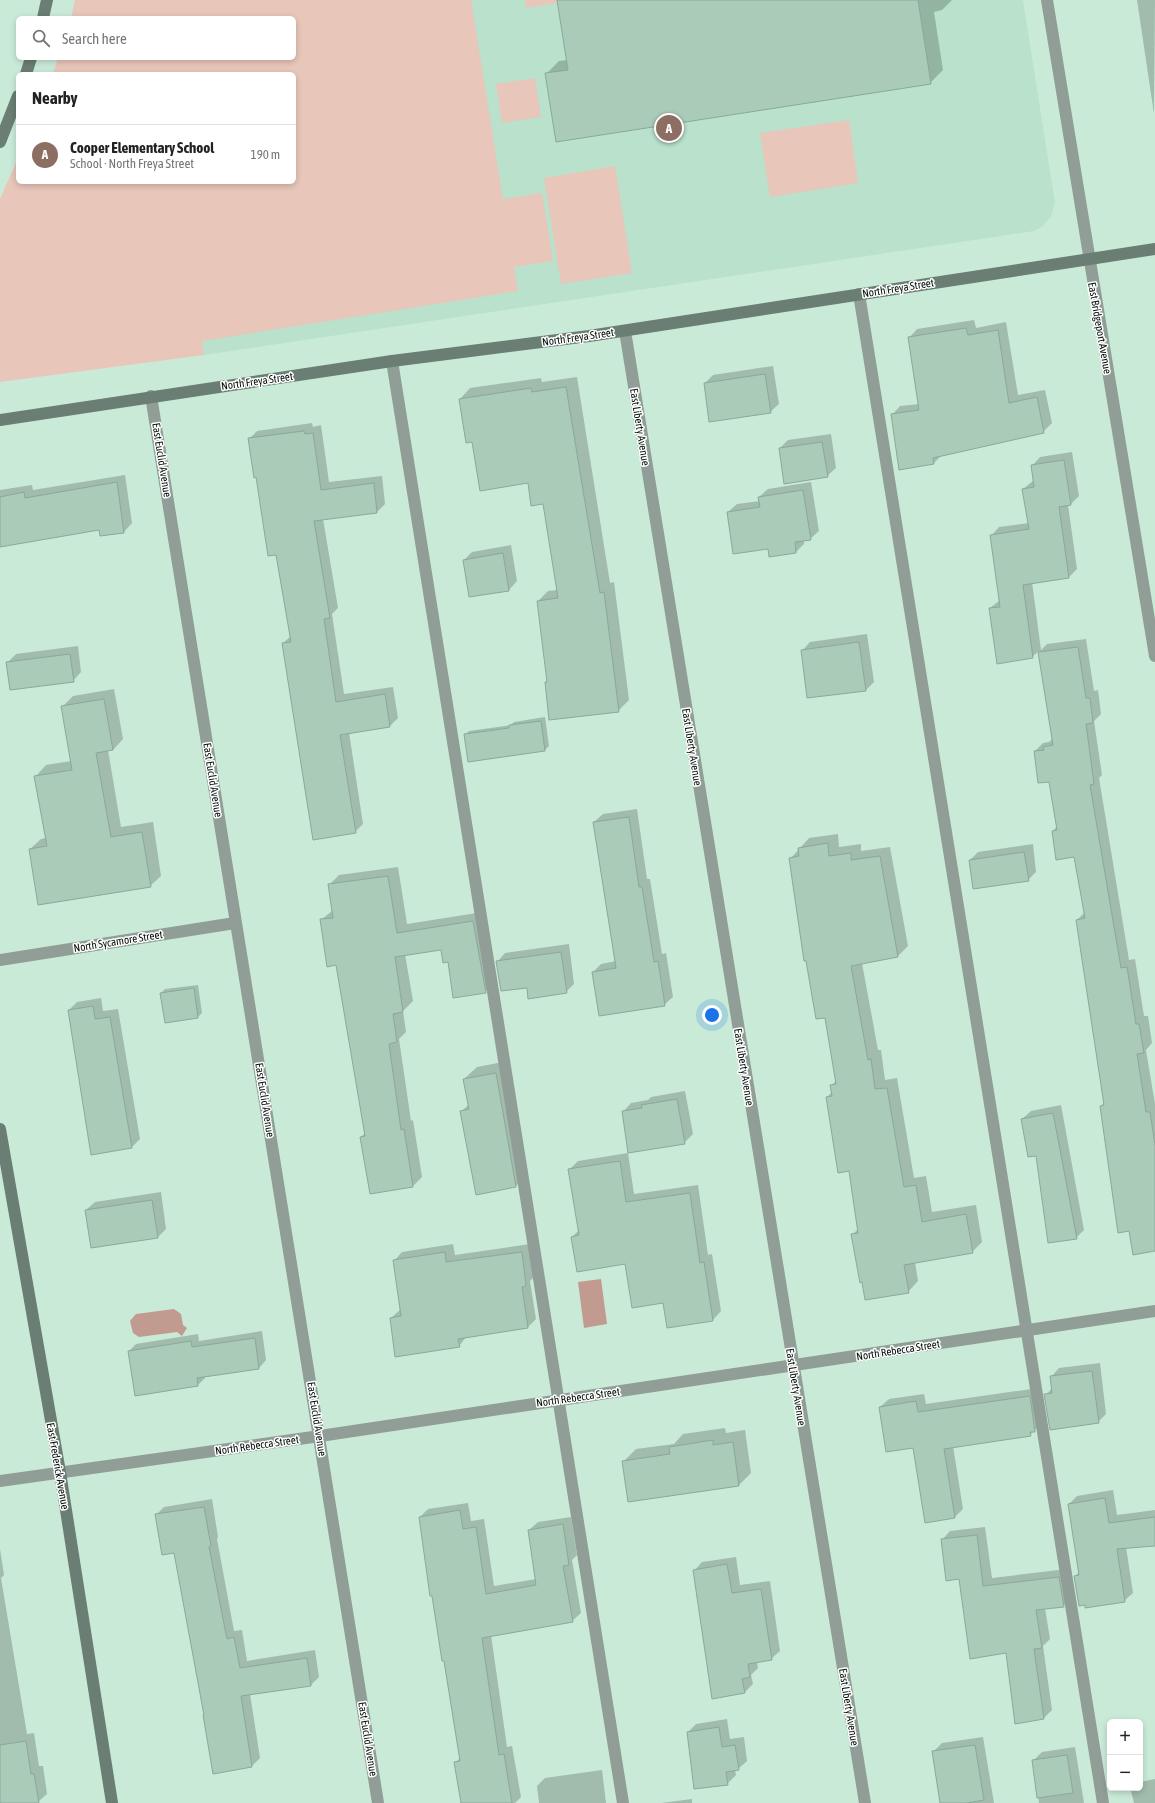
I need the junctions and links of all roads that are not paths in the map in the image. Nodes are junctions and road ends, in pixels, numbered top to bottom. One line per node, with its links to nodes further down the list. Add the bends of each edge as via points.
1 (47, 0): 3 (street)
2 (1047, 0): 9 (street, East Bridgeport Avenue)
3 (43, 16)
4 (30, 60): 5 (street)
5 (27, 72)
6 (16, 101): 7 (street)
7 (0, 142)
8 (1155, 249): 9 (street, North Freya Street)
9 (1089, 260): 10 (street, North Freya Street); 15 (street, East Bridgeport Avenue)
10 (859, 294): 11 (street, North Freya Street); 20 (street)
11 (625, 331): 12 (street, North Freya Street); 21 (street, East Liberty Avenue)
12 (392, 360): 13 (street, North Freya Street); 22 (street)
13 (151, 396): 14 (street, North Freya Street); 16 (street, East Euclid Avenue)
14 (0, 420)
15 (1155, 656)
16 (236, 923): 17 (street, North Sycamore Street); 23 (street, East Euclid Avenue)
17 (0, 960)
18 (0, 1129): 24 (street, East Frederick Avenue)
19 (1155, 1311): 20 (street, North Rebecca Street)
20 (1027, 1330): 21 (street, North Rebecca Street); 30 (street)
21 (793, 1366): 22 (street, North Rebecca Street); 29 (street, East Liberty Avenue)
22 (558, 1400): 23 (street, North Rebecca Street); 28 (street)
23 (320, 1436): 24 (street, North Rebecca Street); 27 (street, East Euclid Avenue)
24 (60, 1472): 25 (street, North Rebecca Street); 26 (street, East Frederick Avenue)
25 (0, 1481)
26 (112, 1803)
27 (378, 1803)
28 (623, 1803)
29 (865, 1803)
30 (1103, 1803)

